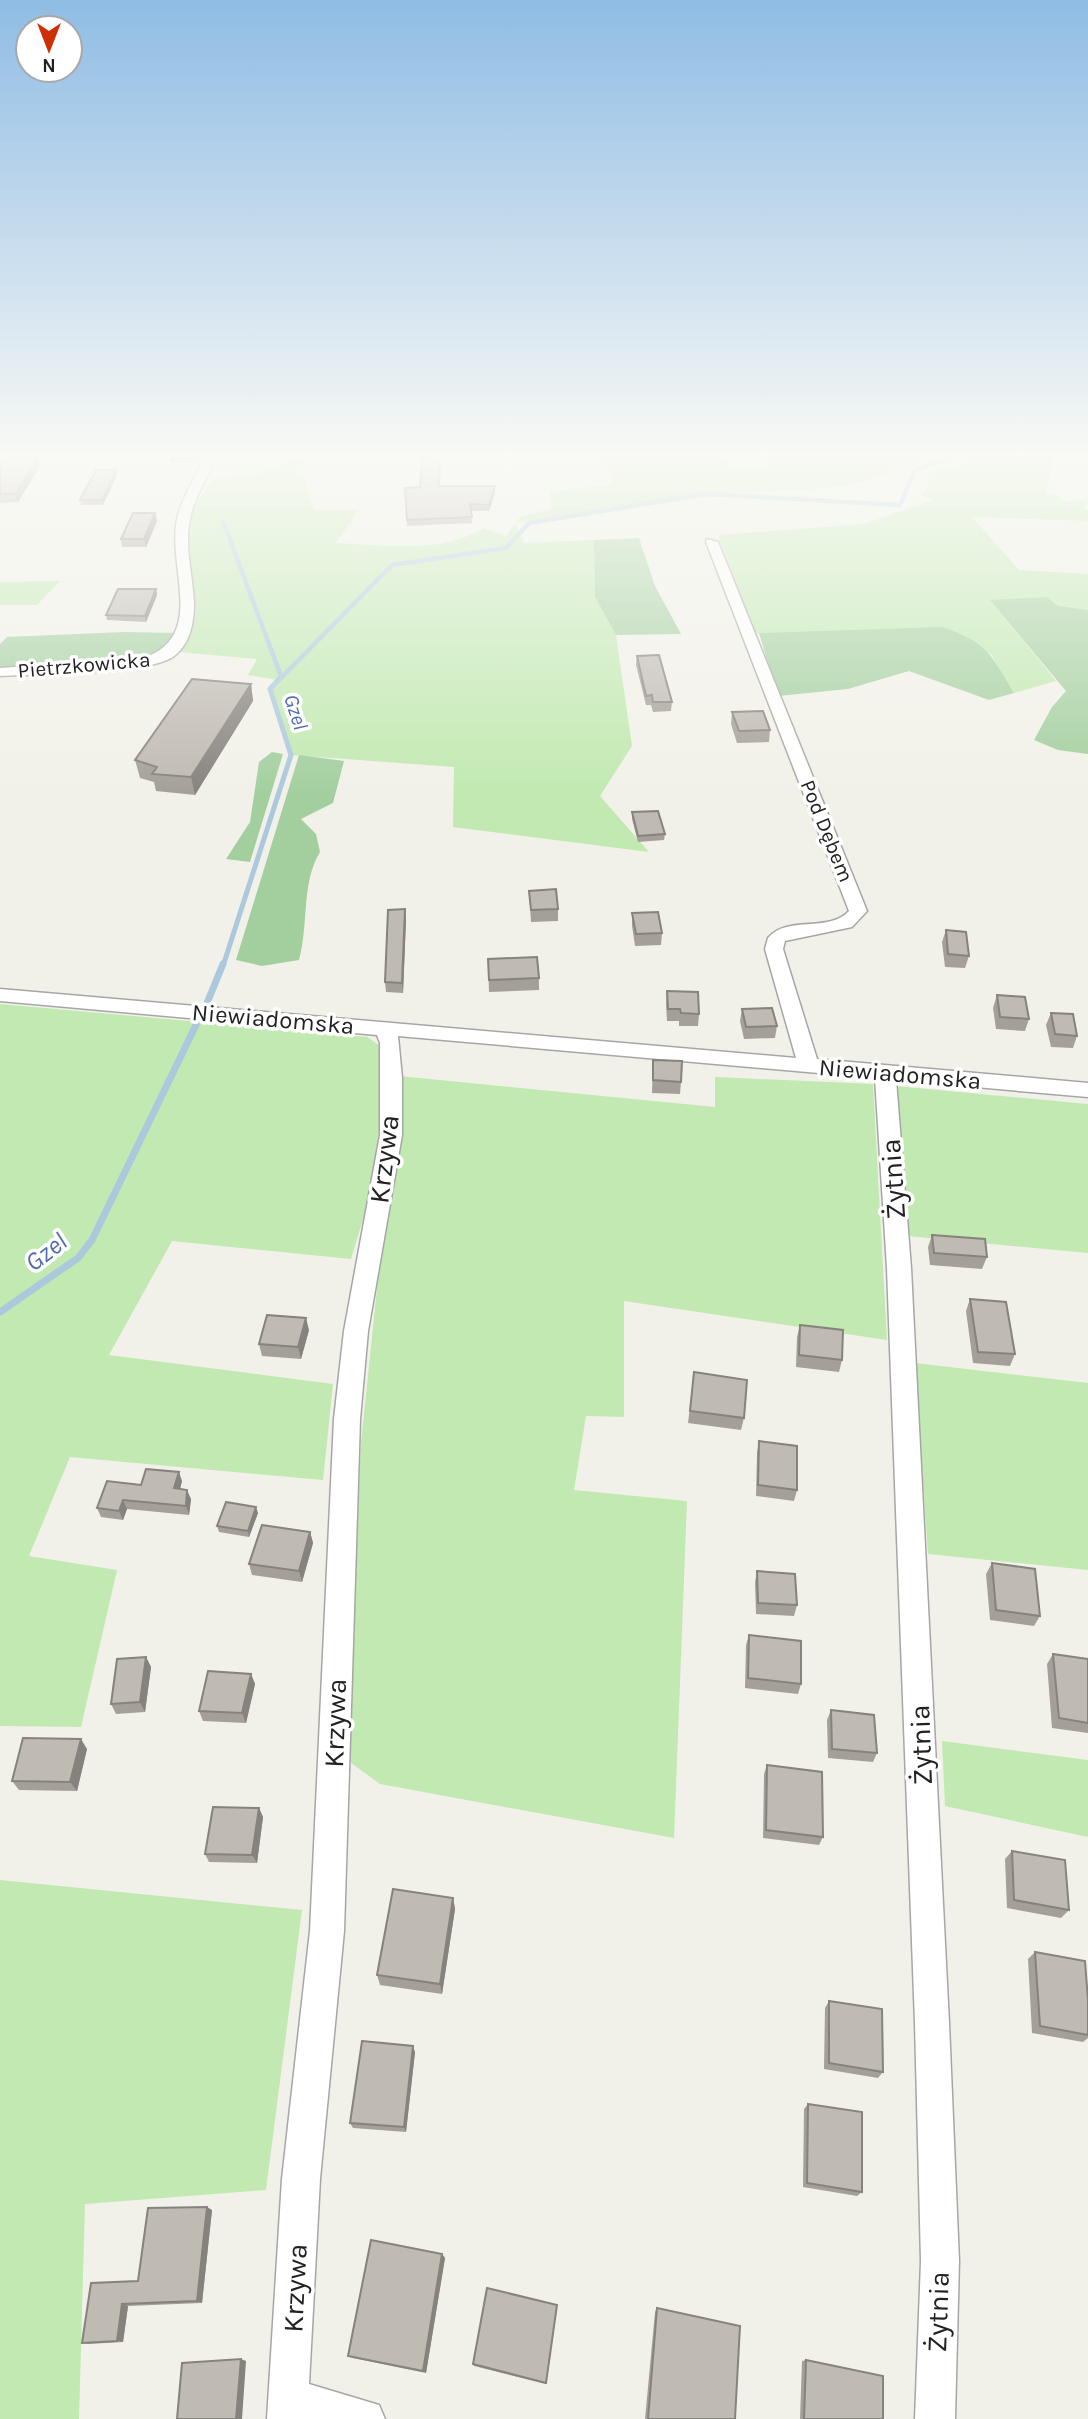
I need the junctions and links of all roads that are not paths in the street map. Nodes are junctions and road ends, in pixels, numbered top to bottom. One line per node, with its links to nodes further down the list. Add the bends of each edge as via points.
1 (183, 570): 3 (street, Pietrzkowicka, via 189,610 175,648 158,660)
2 (723, 570): 6 (street, Pod Dębem, via 858,911 846,926 808,928 777,938 774,950)
3 (0, 672)
4 (0, 995): 5 (street, Niewiadomska)
5 (386, 1030): 6 (street, Niewiadomska); 9 (street, Krzywa, via 392,1078 391,1135 356,1331 347,1419 327,1931 301,2179)
6 (808, 1066): 7 (street, Niewiadomska)
7 (885, 1072): 8 (street, Niewiadomska); 11 (street, Żytnia, via 901,1295 933,2049 940,2261)
8 (1088, 1090)
9 (288, 2409): 10 (street)
10 (365, 2419)
11 (934, 2419)

